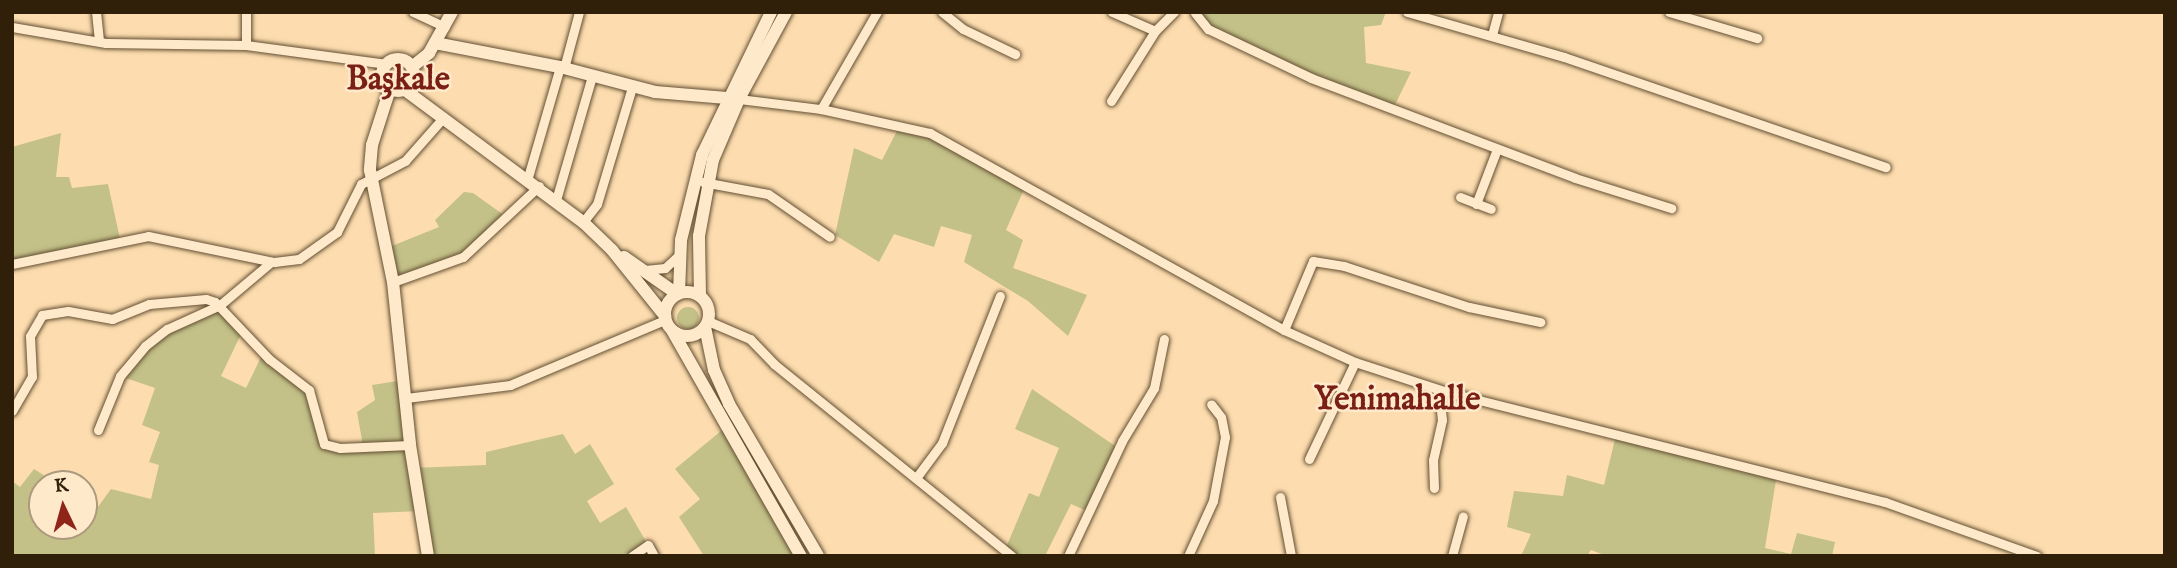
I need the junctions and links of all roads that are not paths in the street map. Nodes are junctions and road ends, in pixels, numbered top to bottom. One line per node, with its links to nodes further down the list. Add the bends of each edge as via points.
1 (96, 12): 23 (street)
2 (246, 12): 25 (street)
3 (413, 12): 19 (street)
4 (452, 12): 19 (street)
5 (579, 12): 29 (street)
6 (786, 12): 34 (street)
7 (877, 12): 36 (street)
8 (942, 12): 26 (street, via 973,35)
9 (1112, 12): 20 (street)
10 (1174, 12): 20 (street)
11 (1185, 12): 15 (street)
12 (1407, 12): 21 (street)
13 (1498, 12): 21 (street)
14 (1670, 12): 17 (street)
15 (1197, 13): 38 (street, via 1203,26 1259,55)
16 (767, 14): 34 (street)
17 (1690, 15): 22 (street)
18 (12, 27): 23 (street)
19 (444, 27): 24 (street)
20 (1155, 31): 35 (street)
21 (1492, 35): 39 (street)
22 (1757, 38)
23 (99, 42): 25 (street)
24 (435, 43): 28 (street); 29 (street)
25 (246, 45): 27 (street)
26 (1015, 54)
27 (387, 64): 28 (street, via 402,60); 32 (street, via 382,76)
28 (412, 68): 33 (street, via 413,80)
29 (562, 68): 30 (street); 40 (street)
30 (592, 76): 31 (street); 45 (street)
31 (632, 87): 34 (street); 49 (street, via 597,204)
32 (390, 89): 33 (street); 41 (street, via 371,151)
33 (405, 90): 37 (street)
34 (732, 99): 36 (street); 42 (street)
35 (1111, 101)
36 (821, 109): 64 (street, via 948,141)
37 (442, 119): 40 (street); 41 (street, via 405,161)
38 (1497, 149): 46 (street); 47 (street)
39 (1886, 167)
40 (528, 177): 43 (street)
41 (372, 179): 53 (street, via 359,188 341,227 326,242 299,259); 56 (street)
42 (700, 181): 50 (street, via 768,194); 52 (street); 58 (street)
43 (539, 187): 45 (street); 56 (street, via 464,257)
44 (1460, 197): 46 (street)
45 (556, 200): 49 (street)
46 (1476, 204): 48 (street)
47 (1671, 208)
48 (1492, 209)
49 (583, 222): 51 (street)
50 (830, 237)
51 (612, 250): 55 (street); 61 (street)
52 (678, 256): 55 (street, via 665,268); 57 (street)
53 (271, 262): 54 (street, via 148,236); 60 (street)
54 (12, 264)
55 (645, 270): 57 (street)
56 (393, 282): 69 (street)
57 (678, 294): 58 (street); 61 (street, via 667,304)
58 (700, 296): 63 (street, via 709,309)
59 (1000, 296): 75 (street, via 942,443)
60 (218, 306): 71 (street, via 206,299 149,304 112,319 68,311 42,315 30,336 32,377); 72 (street, via 167,329 138,353 120,376); 73 (street, via 269,359 312,393 324,444 340,448)
61 (665, 318): 65 (street); 69 (street, via 510,384)
62 (1541, 322): 64 (street, via 1469,307 1344,266 1313,261)
63 (707, 324): 65 (street, via 692,336); 75 (street, via 750,339 774,364); 83 (street, via 715,370 729,404)
64 (1284, 330): 67 (street)
65 (673, 332): 79 (street)
66 (1164, 339): 85 (street, via 1154,388 1122,441)
67 (1355, 362): 68 (street); 74 (street)
68 (1439, 390): 76 (street, via 1442,420 1433,460); 89 (street, via 1885,502)
69 (406, 398): 73 (street)
70 (1211, 404): 86 (street, via 1222,417 1225,437 1213,501)
71 (12, 411)
72 (98, 430)
73 (410, 445): 80 (street)
74 (1309, 458)
75 (916, 478): 84 (street)
76 (1434, 488)
77 (1280, 497): 87 (street)
78 (1463, 516): 88 (street)
79 (799, 555)
80 (430, 556)
81 (632, 556): 82 (street, via 648,545)
82 (654, 556)
83 (818, 556)
84 (1012, 556)
85 (1068, 556)
86 (1188, 556)
87 (1291, 556)
88 (1452, 556)
89 (2037, 556)

